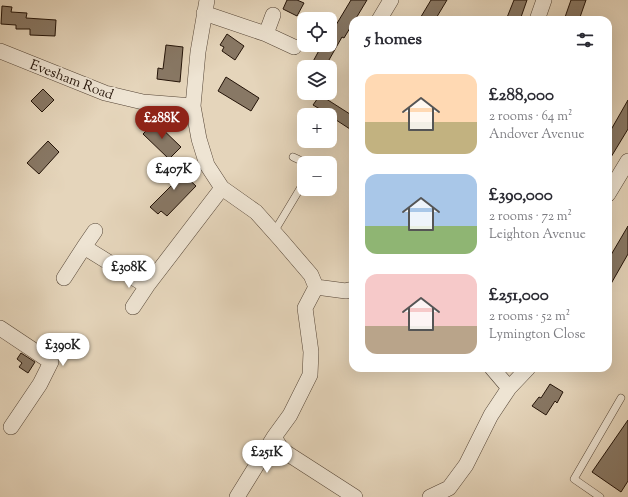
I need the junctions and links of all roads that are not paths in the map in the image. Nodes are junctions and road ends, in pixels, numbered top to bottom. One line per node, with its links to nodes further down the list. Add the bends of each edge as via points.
1 (391, 0): 5 (street)
2 (544, 0): 6 (street)
3 (206, 6): 7 (street); 10 (street, via 198,52)
4 (273, 15): 7 (street)
5 (381, 16)
6 (538, 16)
7 (266, 34): 8 (street)
8 (294, 47)
9 (0, 50): 10 (street, Evesham Road, via 105,93 143,102)
10 (193, 106): 15 (street, via 198,140 207,166)
11 (293, 156): 12 (lane)
12 (297, 158)
13 (628, 161): 14 (street)
14 (612, 187)
15 (222, 188): 18 (street, via 256,212); 21 (street)
16 (297, 194): 18 (lane)
17 (95, 231): 19 (street)
18 (274, 232): 22 (street, via 311,275)
19 (84, 247): 20 (street); 21 (street)
20 (64, 278)
21 (147, 286): 24 (street)
22 (316, 287): 23 (street); 31 (street, via 305,308 311,352 310,375 290,414)
23 (349, 289)
24 (133, 307)
25 (0, 328): 30 (street, via 50,362 40,384)
26 (495, 372): 28 (street)
27 (524, 372): 28 (street)
28 (508, 388): 34 (street, via 466,465 448,488)
29 (621, 398): 35 (lane, via 574,479)
30 (11, 427)
31 (274, 437): 32 (street); 33 (street, via 282,450)
32 (236, 497)
33 (355, 497)
34 (430, 497)
35 (600, 497)

